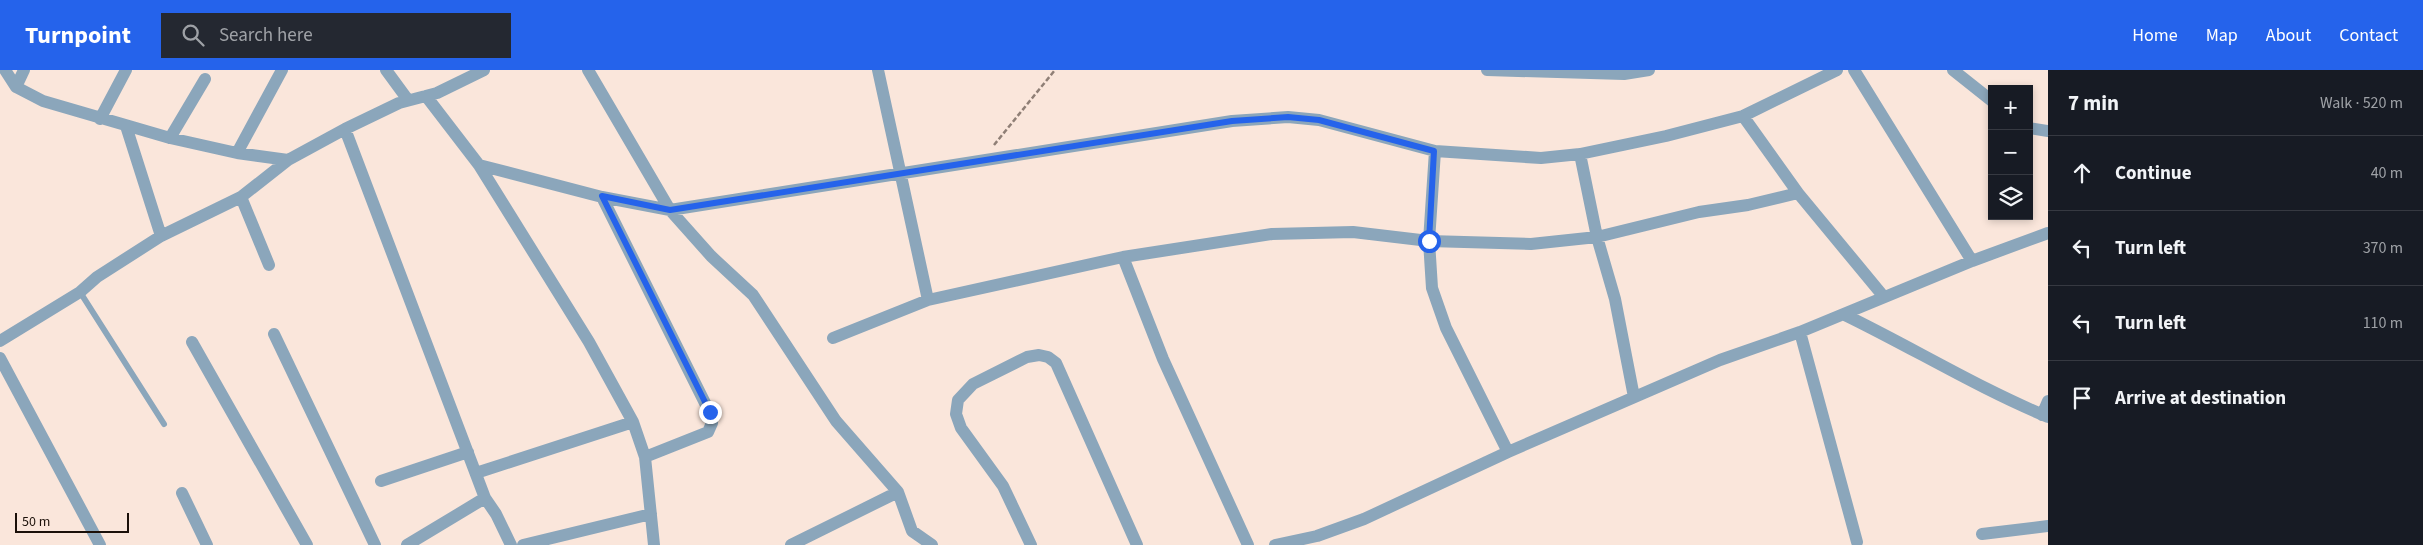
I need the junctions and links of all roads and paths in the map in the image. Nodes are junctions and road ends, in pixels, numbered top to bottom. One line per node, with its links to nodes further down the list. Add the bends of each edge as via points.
1 (5, 70): 16 (street)
2 (24, 70): 16 (street)
3 (126, 70): 21 (street)
4 (282, 70): 28 (street)
5 (386, 70): 19 (street)
6 (484, 70): 17 (street)
7 (588, 70): 37 (street)
8 (878, 70): 33 (street)
9 (1055, 70): 31 (path)
10 (1487, 70): 11 (street, via 1624,74)
11 (1649, 70)
12 (1836, 70): 20 (street)
13 (1854, 70): 43 (street)
14 (1953, 70): 18 (street)
15 (205, 79): 26 (street)
16 (16, 87): 21 (street, via 43,101)
17 (426, 96): 19 (street); 32 (street)
18 (1988, 98)
19 (408, 100): 23 (street)
20 (1742, 116): 29 (street); 34 (street)
21 (100, 119): 22 (street)
22 (126, 126): 26 (street); 39 (street)
23 (346, 129): 30 (street); 60 (street)
24 (2033, 129): 25 (street)
25 (2048, 131)
26 (170, 138): 28 (street)
27 (1434, 151): 29 (street, via 1541,158); 31 (street, via 1319,120 1288,117 1232,121); 41 (street)
28 (237, 153): 30 (street)
29 (1580, 154): 40 (street)
30 (288, 160): 35 (street)
31 (981, 161): 33 (street)
32 (479, 164): 36 (street); 58 (street, via 589,342)
33 (900, 175): 37 (street); 47 (street)
34 (1798, 193): 40 (street, via 1699,212); 46 (street)
35 (241, 196): 39 (street); 44 (street)
36 (602, 196): 37 (street); 62 (street, via 710,412 712,423 708,432)
37 (670, 210): 65 (street, via 752,295 832,415)
38 (2048, 234): 43 (street)
39 (161, 236): 45 (street, via 97,277)
40 (1597, 237): 41 (street, via 1531,244); 55 (street, via 1615,299)
41 (1429, 241): 42 (street, via 1353,232 1272,234); 61 (street, via 1432,288 1446,328)
42 (1123, 257): 47 (street); 84 (street, via 1163,359)
43 (1972, 261): 46 (street)
44 (269, 265)
45 (80, 292): 52 (street); 59 (lane)
46 (1884, 297): 48 (street)
47 (928, 300): 51 (street)
48 (1845, 315): 49 (street); 57 (street, via 1975,384)
49 (1800, 332): 55 (street, via 1720,360); 71 (street)
50 (274, 334): 75 (street)
51 (833, 338)
52 (0, 341)
53 (192, 342): 74 (street)
54 (0, 358): 72 (street)
55 (1634, 396): 61 (street)
56 (2048, 401): 57 (street)
57 (2045, 416)
58 (633, 422): 62 (street); 63 (street)
59 (164, 424)
60 (468, 452): 63 (street); 64 (street)
61 (1508, 452): 85 (street, via 1364,519 1317,536)
62 (646, 457): 68 (street)
63 (476, 473): 67 (street)
64 (381, 481)
65 (898, 492): 80 (street); 81 (street, via 912,531)
66 (182, 493): 73 (street)
67 (485, 498): 76 (street); 77 (street)
68 (652, 514): 78 (street); 79 (street)
69 (2048, 526): 70 (street)
70 (1982, 534)
71 (1857, 542)
72 (100, 545)
73 (207, 545)
74 (307, 545)
75 (375, 545)
76 (407, 545)
77 (511, 545)
78 (523, 545)
79 (654, 545)
80 (791, 545)
81 (932, 545)
82 (1031, 545): 83 (street, via 1002,486 961,428 956,414 958,400 973,384 1028,357 1039,355 1056,364)
83 (1136, 545)
84 (1248, 545)
85 (1275, 545)

